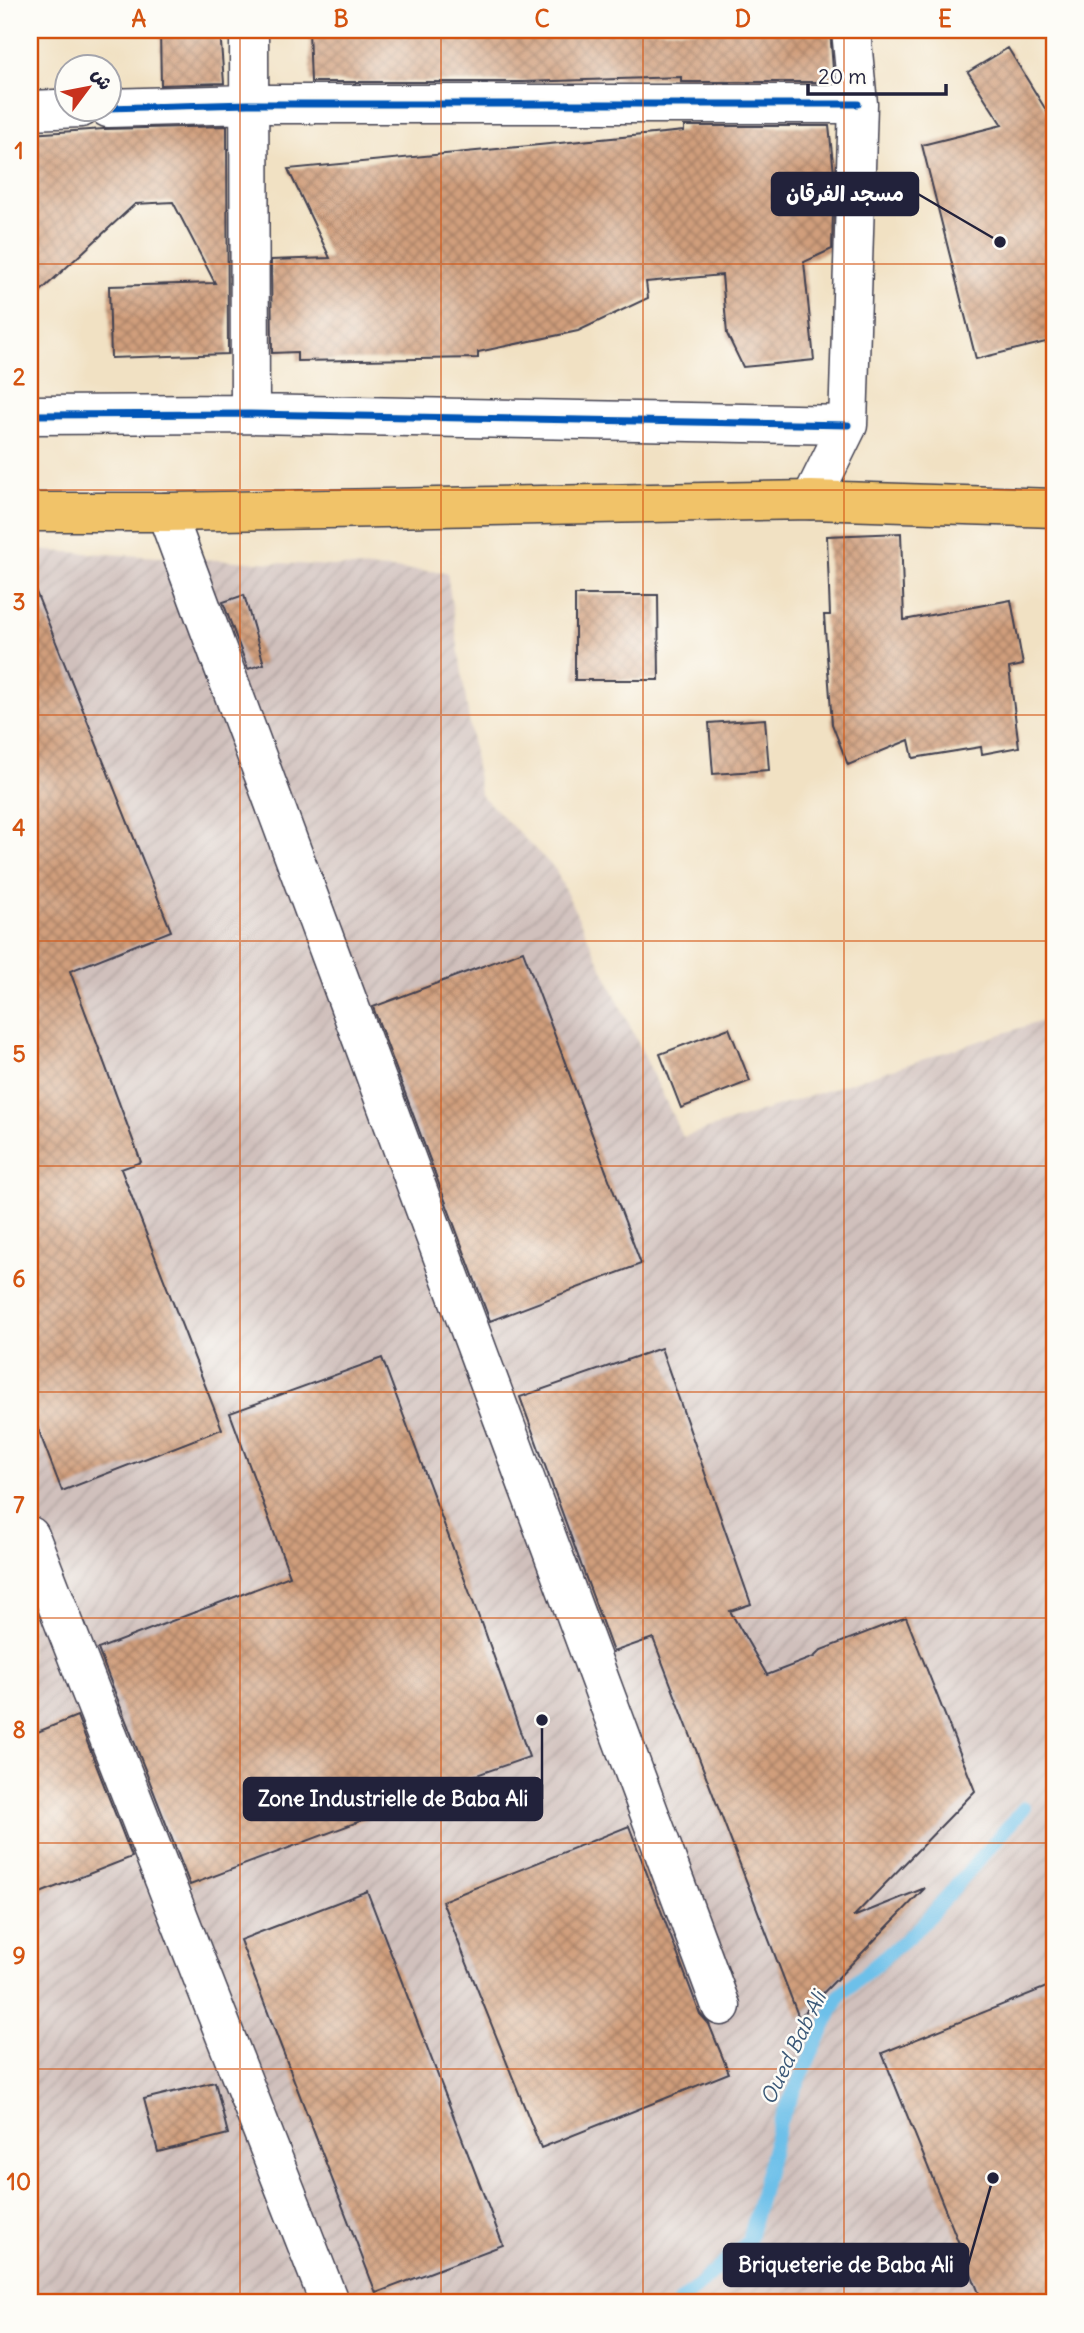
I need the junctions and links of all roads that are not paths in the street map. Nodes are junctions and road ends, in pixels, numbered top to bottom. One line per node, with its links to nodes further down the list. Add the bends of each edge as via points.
1 (249, 30): 3 (street)
2 (851, 30): 4 (street)
3 (248, 104): 4 (street); 5 (street); 8 (street)
4 (858, 104): 10 (street)
5 (122, 108)
6 (52, 109): 7 (street)
7 (30, 110)
8 (250, 414): 9 (street); 10 (street)
9 (30, 415)
10 (848, 425): 11 (street)
11 (811, 500): 12 (main road); 14 (main road)
12 (1054, 508)
13 (30, 512): 14 (main road)
14 (166, 512): 16 (street)
15 (30, 1536): 17 (street)
16 (721, 2006)
17 (328, 2300)

